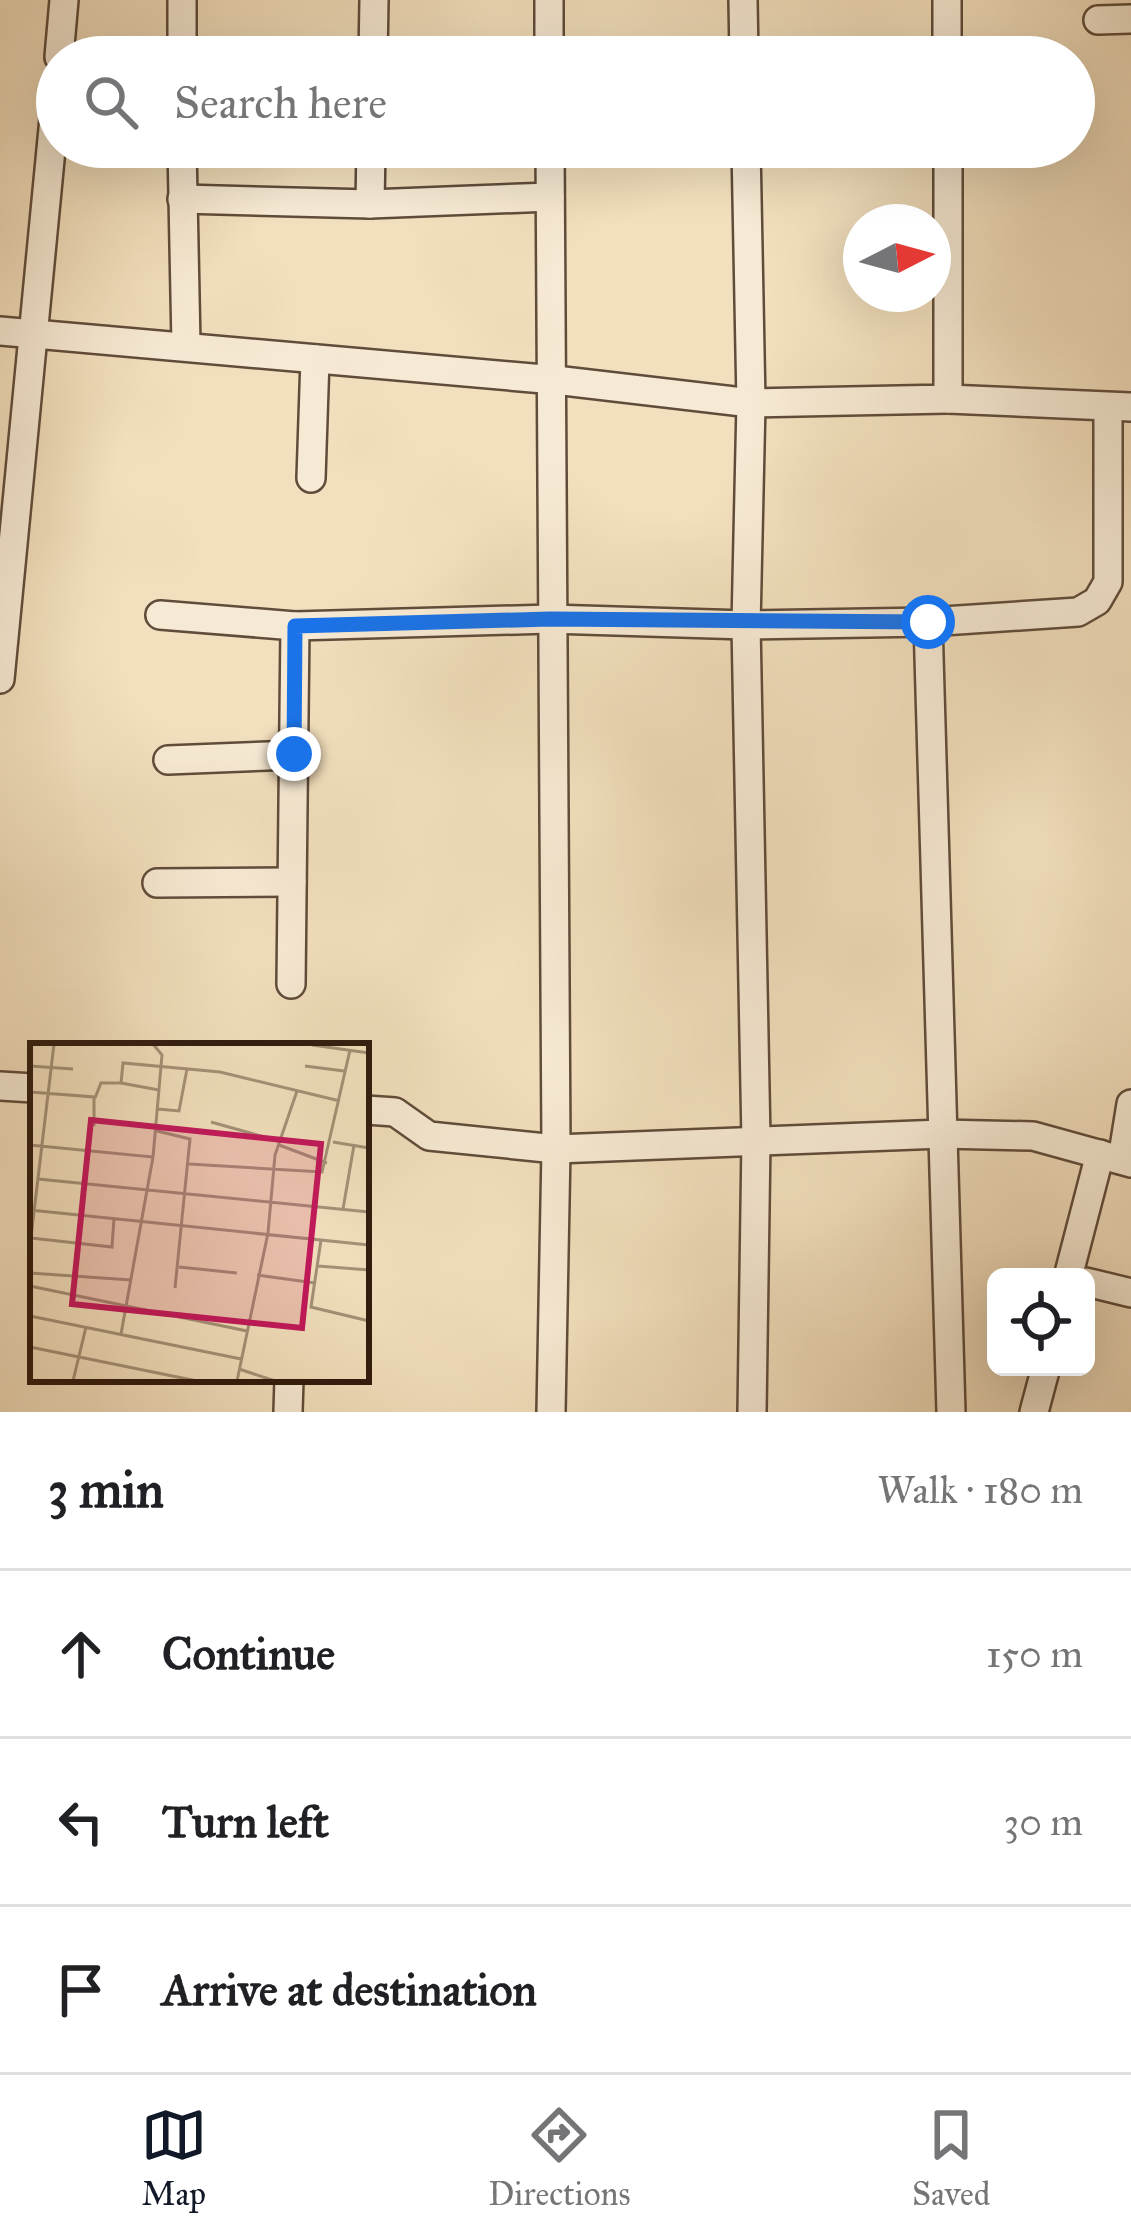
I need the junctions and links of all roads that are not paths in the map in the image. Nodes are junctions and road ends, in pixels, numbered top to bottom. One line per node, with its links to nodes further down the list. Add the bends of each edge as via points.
1 (64, 0): 9 (street)
2 (182, 0): 10 (street)
3 (374, 0): 11 (street)
4 (549, 0): 12 (street)
5 (743, 0): 13 (street)
6 (947, 0): 14 (street)
7 (1131, 19): 8 (street)
8 (1098, 20)
9 (61, 36)
10 (182, 36)
11 (373, 36)
12 (549, 36)
13 (744, 36)
14 (947, 36)
15 (50, 168): 25 (street)
16 (182, 168): 22 (street)
17 (371, 168): 23 (street)
18 (550, 168): 21 (street)
19 (746, 168): 30 (street)
20 (947, 168): 29 (street)
21 (550, 197): 23 (street); 28 (street)
22 (182, 200): 23 (street); 26 (street)
23 (370, 204)
24 (0, 332): 25 (street)
25 (37, 335): 26 (street); 38 (street)
26 (186, 345): 27 (street)
27 (315, 358): 28 (street); 32 (street)
28 (555, 380): 30 (street); 34 (street)
29 (948, 399): 30 (street); 31 (street)
30 (751, 403): 36 (street)
31 (1120, 408): 35 (street, via 1108,582 1097,601 1078,611)
32 (311, 478)
33 (160, 615): 37 (street)
34 (550, 619): 36 (street); 37 (street); 50 (street)
35 (928, 622): 36 (street); 48 (street)
36 (746, 625): 49 (street)
37 (295, 626): 39 (street)
38 (0, 679)
39 (294, 754): 40 (street); 41 (street)
40 (167, 760)
41 (292, 882): 42 (street); 43 (street)
42 (157, 884)
43 (291, 984)
44 (0, 1086): 45 (street)
45 (30, 1088)
46 (1131, 1104): 51 (street)
47 (369, 1110): 50 (street, via 395,1112 429,1136)
48 (942, 1134): 49 (street); 51 (street, via 1033,1136); 60 (street)
49 (756, 1140): 50 (street); 59 (street)
50 (556, 1149): 58 (street)
51 (1118, 1159): 52 (street)
52 (1073, 1268)
53 (1095, 1284): 54 (street)
54 (1131, 1293)
55 (1044, 1376): 61 (street)
56 (289, 1382): 57 (street)
57 (287, 1412)
58 (551, 1412)
59 (752, 1412)
60 (951, 1412)
61 (1034, 1412)

